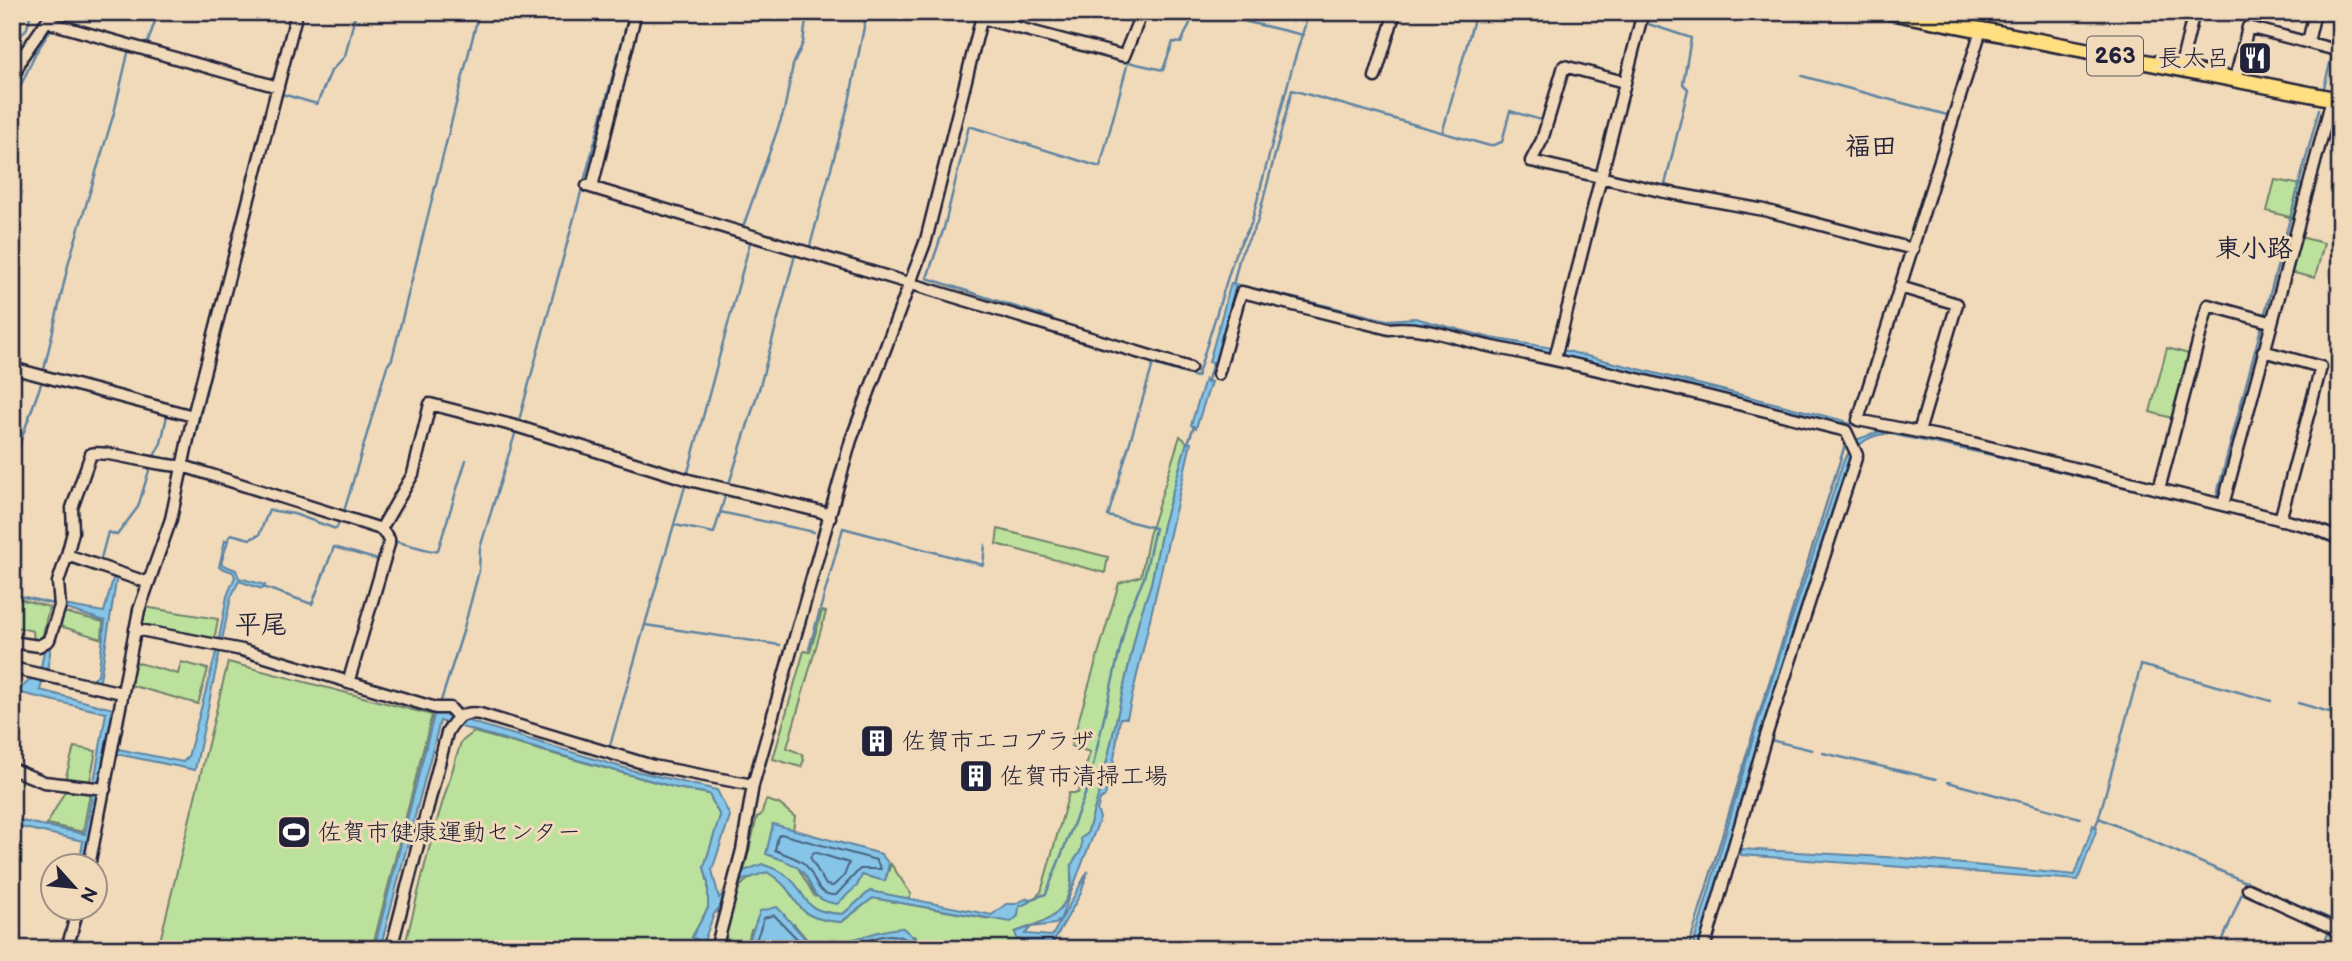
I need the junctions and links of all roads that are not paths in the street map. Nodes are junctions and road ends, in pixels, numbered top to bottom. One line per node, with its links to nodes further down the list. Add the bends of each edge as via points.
1 (297, 12): 20 (street)
2 (636, 12): 24 (street, via 589,187)
3 (1142, 12): 9 (street, via 1125,52)
4 (1395, 12): 16 (street)
5 (1890, 12): 11 (highway, 263)
6 (2194, 12): 15 (street)
7 (2315, 12): 13 (street)
8 (51, 15): 18 (street, via 22,57); 20 (street, via 54,24)
9 (982, 15): 24 (street)
10 (1641, 18): 19 (street)
11 (1968, 19): 12 (highway, 263)
12 (1981, 30): 15 (highway, 263); 23 (street)
13 (2308, 42): 14 (street); 17 (street, via 2248,27)
14 (2335, 49)
15 (2180, 69): 17 (highway, 263)
16 (1375, 77)
17 (2235, 80): 21 (highway, 263)
18 (12, 81)
19 (1621, 81): 22 (street); 22 (street, via 1564,66 1531,161)
20 (278, 87): 32 (street)
21 (2336, 99): 26 (street)
22 (1602, 175): 23 (street, via 1843,228); 28 (street)
23 (1908, 248): 25 (street)
24 (912, 283): 30 (street); 37 (street, via 870,385)
25 (1900, 287): 33 (street, via 1957,304); 33 (street, via 1858,420)
26 (2266, 321): 27 (street); 35 (street, via 2208,305)
27 (2263, 351): 36 (street); 38 (street, via 2321,368)
28 (1556, 353): 31 (street, via 1492,347 1413,327 1389,329 1242,292); 59 (street, via 1846,431 1857,455 1766,736)
29 (12, 368): 32 (street)
30 (1191, 368)
31 (1218, 374)
32 (193, 416): 34 (street)
33 (1919, 432): 35 (street)
34 (183, 466): 39 (street); 41 (street, via 92,454 72,508 73,532); 42 (street, via 171,519)
35 (2159, 489): 36 (street)
36 (2218, 503): 38 (street)
37 (830, 517): 39 (street, via 686,480 430,404 414,474); 50 (street)
38 (2280, 520): 40 (street)
39 (381, 529): 46 (street, via 389,541)
40 (2340, 539)
41 (67, 555): 42 (street); 44 (street, via 58,582 60,606 47,641 39,646)
42 (146, 582): 43 (street)
43 (135, 629): 46 (street, via 220,645); 47 (street)
44 (12, 642)
45 (12, 668): 47 (street)
46 (348, 682): 48 (street, via 438,709 450,708)
47 (122, 693): 51 (street)
48 (458, 717): 50 (street, via 480,714 703,778); 57 (street, via 449,729)
49 (12, 769): 51 (street, via 44,782)
50 (753, 785): 58 (street)
51 (104, 789): 52 (street)
52 (92, 852)
53 (2248, 889): 55 (street)
54 (74, 922): 56 (street)
55 (2334, 928)
56 (67, 949)
57 (391, 949)
58 (716, 949)
59 (1704, 949)

